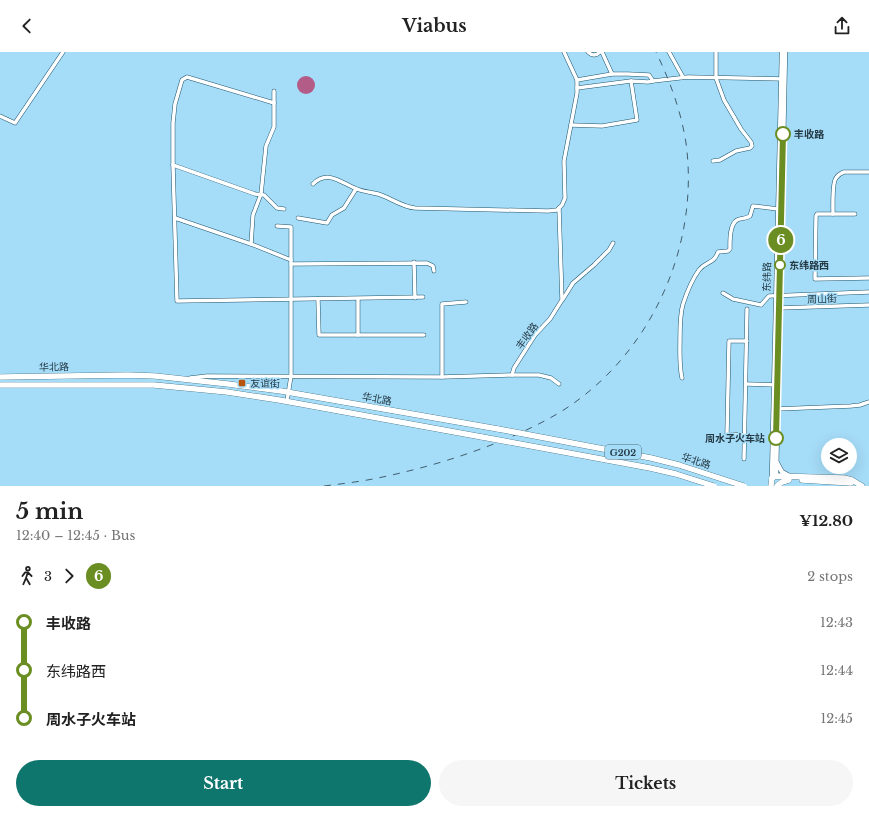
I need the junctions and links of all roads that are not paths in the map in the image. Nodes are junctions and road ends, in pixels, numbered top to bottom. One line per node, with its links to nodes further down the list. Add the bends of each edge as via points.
1 (63, 52): 19 (street, via 15,123)
2 (564, 52): 13 (street)
3 (588, 52): 4 (street, via 595,55)
4 (601, 52): 9 (street)
5 (669, 52): 10 (street)
6 (716, 52): 11 (street)
7 (782, 52): 12 (main road, 东纬路)
8 (785, 52): 12 (main road, 东纬路)
9 (612, 74): 13 (street); 15 (street, via 649,75)
10 (683, 77): 11 (street); 15 (street)
11 (716, 78): 12 (street); 21 (street, via 724,100 752,146)
12 (783, 79): 29 (main road, 东纬路); 43 (main road, 东纬路)
13 (577, 80): 16 (street)
14 (631, 81): 15 (street); 16 (street); 20 (street, via 637,120 602,126)
15 (653, 81)
16 (577, 88): 20 (street)
17 (274, 91): 18 (street)
18 (274, 103): 22 (street, via 184,78 173,123); 26 (street, via 274,126 266,146)
19 (0, 116)
20 (571, 125): 27 (street, via 564,161 565,198)
21 (713, 161)
22 (173, 165): 26 (street); 32 (street)
23 (869, 172): 30 (street, via 844,172 836,178)
24 (313, 184): 25 (street, via 322,177 327,177)
25 (356, 189): 27 (street, via 378,194 409,208 548,211); 33 (street, via 344,208 332,215 327,223)
26 (261, 194): 28 (street, via 277,208); 36 (street, via 253,215)
27 (559, 208): 49 (street)
28 (284, 209)
29 (778, 209): 43 (main road, 东纬路); 61 (street, via 753,206 750,216 736,220 731,232 730,249 718,252 716,258 705,264 693,280 683,305 680,325)
30 (833, 214): 31 (street); 40 (street, via 816,216 815,279)
31 (855, 214)
32 (175, 218): 36 (street); 48 (street, via 177,301)
33 (298, 218)
34 (277, 226): 37 (street, via 291,227)
35 (613, 243): 49 (street, 丰收路, via 594,265 573,283)
36 (251, 244): 37 (street)
37 (291, 262): 38 (street); 48 (street)
38 (414, 262): 39 (street, via 427,262 433,266); 46 (street)
39 (434, 272)
40 (869, 278)
41 (869, 292): 43 (street, 周山街)
42 (723, 293): 43 (street, via 733,299 761,305 769,296)
43 (778, 295): 52 (main road, 东纬路)
44 (423, 297): 46 (street)
45 (358, 298): 46 (street); 47 (street); 54 (street)
46 (415, 298)
47 (318, 299): 48 (street); 54 (street, via 319,335)
48 (291, 300): 58 (street)
49 (562, 300): 57 (street, 丰收路, via 550,319 535,335)
50 (466, 302): 60 (street, via 442,304)
51 (869, 305): 52 (street, 周山街)
52 (778, 308): 66 (main road, 东纬路)
53 (747, 309): 56 (street)
54 (358, 335): 55 (street)
55 (424, 335)
56 (747, 341): 64 (street); 71 (street, via 729,341 727,434)
57 (512, 375): 60 (street); 63 (street, via 539,375 551,378)
58 (291, 376): 60 (street); 62 (street, via 207,376); 67 (street)
59 (0, 377): 62 (highway, 华北路 / G202, via 128,375)
60 (442, 377)
61 (682, 378)
62 (183, 379): 67 (highway, 华北路 / G202)
63 (559, 384)
64 (746, 384): 66 (street); 71 (street)
65 (0, 385): 68 (highway, 华北路 / G202, via 154,386 227,392)
66 (776, 385): 70 (main road, 东纬路)
67 (289, 393): 68 (street); 77 (highway, 华北路 / G202, bridge, via 657,459)
68 (287, 401): 76 (highway, 华北路 / G202, bridge, via 650,468)
69 (869, 402): 70 (street, via 851,406)
70 (775, 409): 73 (main road, 东纬路); 74 (main road, 东纬路)
71 (745, 435): 72 (street)
72 (744, 459)
73 (776, 461): 74 (main road, 东纬路); 75 (main road)
74 (774, 478): 75 (highway); 78 (highway); 79 (highway)
75 (789, 478): 79 (highway); 80 (highway, via 847,482); 81 (highway, via 848,478)
76 (714, 486)
77 (744, 486)
78 (771, 486)
79 (776, 486)
80 (857, 486)
81 (862, 486)

